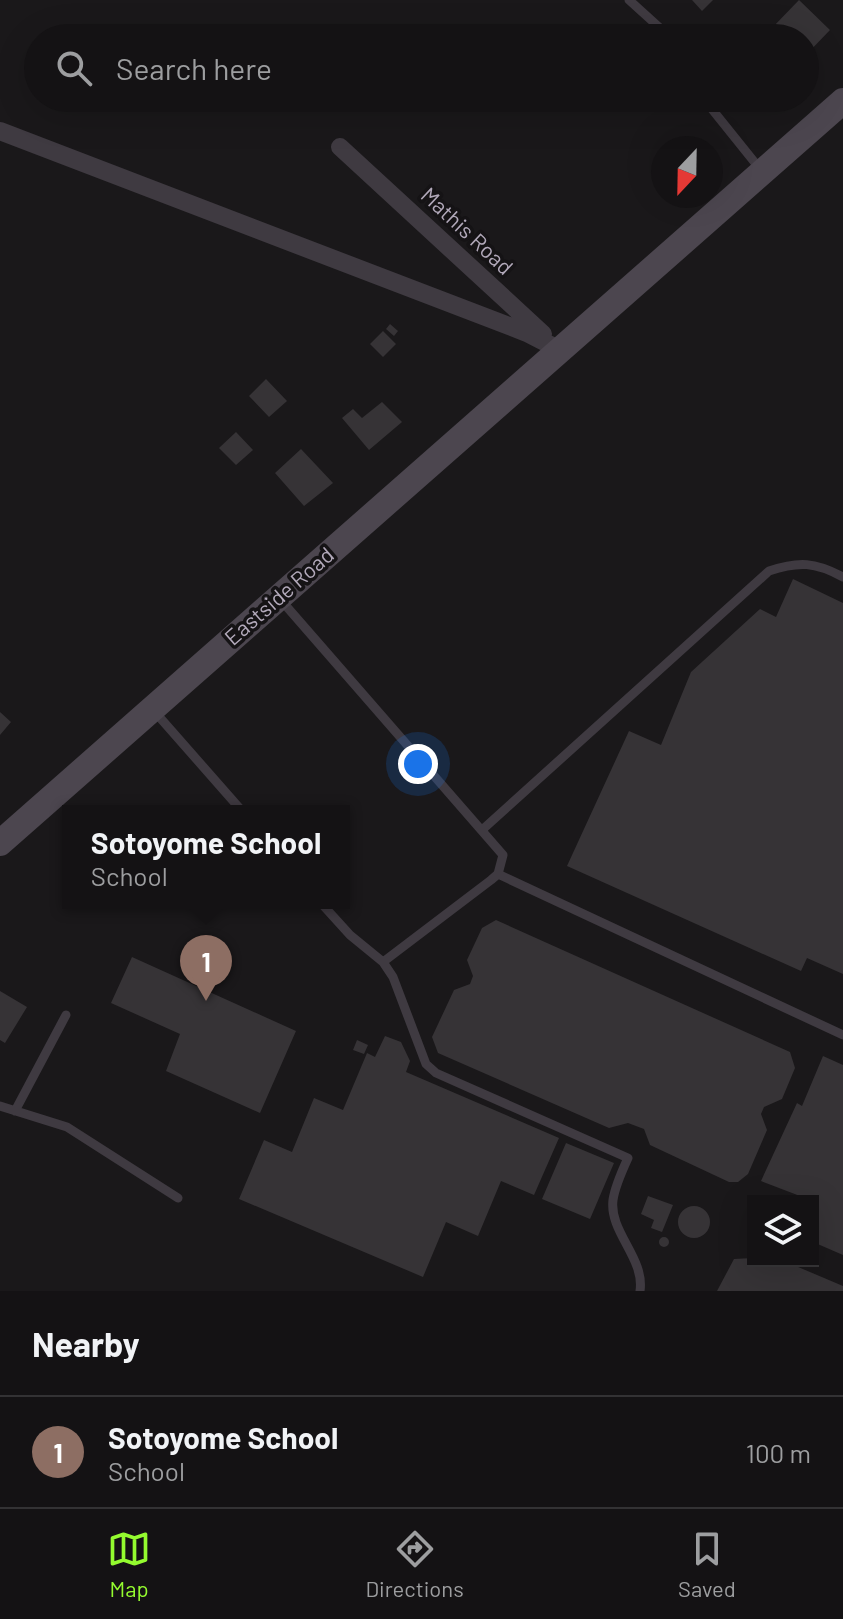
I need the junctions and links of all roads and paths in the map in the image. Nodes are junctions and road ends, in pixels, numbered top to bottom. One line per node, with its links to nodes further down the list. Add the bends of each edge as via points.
1 (629, 0): 2 (lane)
2 (656, 24)
3 (843, 101): 7 (main road, Eastside Road)
4 (714, 112): 7 (lane)
5 (0, 131): 8 (street)
6 (340, 147): 8 (street, Mathis Road)
7 (762, 172): 8 (main road, Eastside Road)
8 (560, 350): 10 (main road, Eastside Road)
9 (843, 577): 13 (lane, via 818,564 794,563 769,571)
10 (278, 597): 11 (main road, Eastside Road); 13 (lane)
11 (151, 708): 12 (lane); 14 (main road, Eastside Road)
12 (237, 805)
13 (482, 830): 15 (lane, via 503,855)
14 (0, 843)
15 (498, 874): 17 (lane); 19 (lane)
16 (326, 909): 17 (lane)
17 (383, 962): 23 (lane, via 401,991 426,1064 436,1073 628,1158 613,1202 640,1274)
18 (66, 1015): 21 (lane)
19 (843, 1035)
20 (0, 1106): 21 (lane)
21 (15, 1111): 22 (lane, via 67,1127)
22 (178, 1198)
23 (640, 1291)

